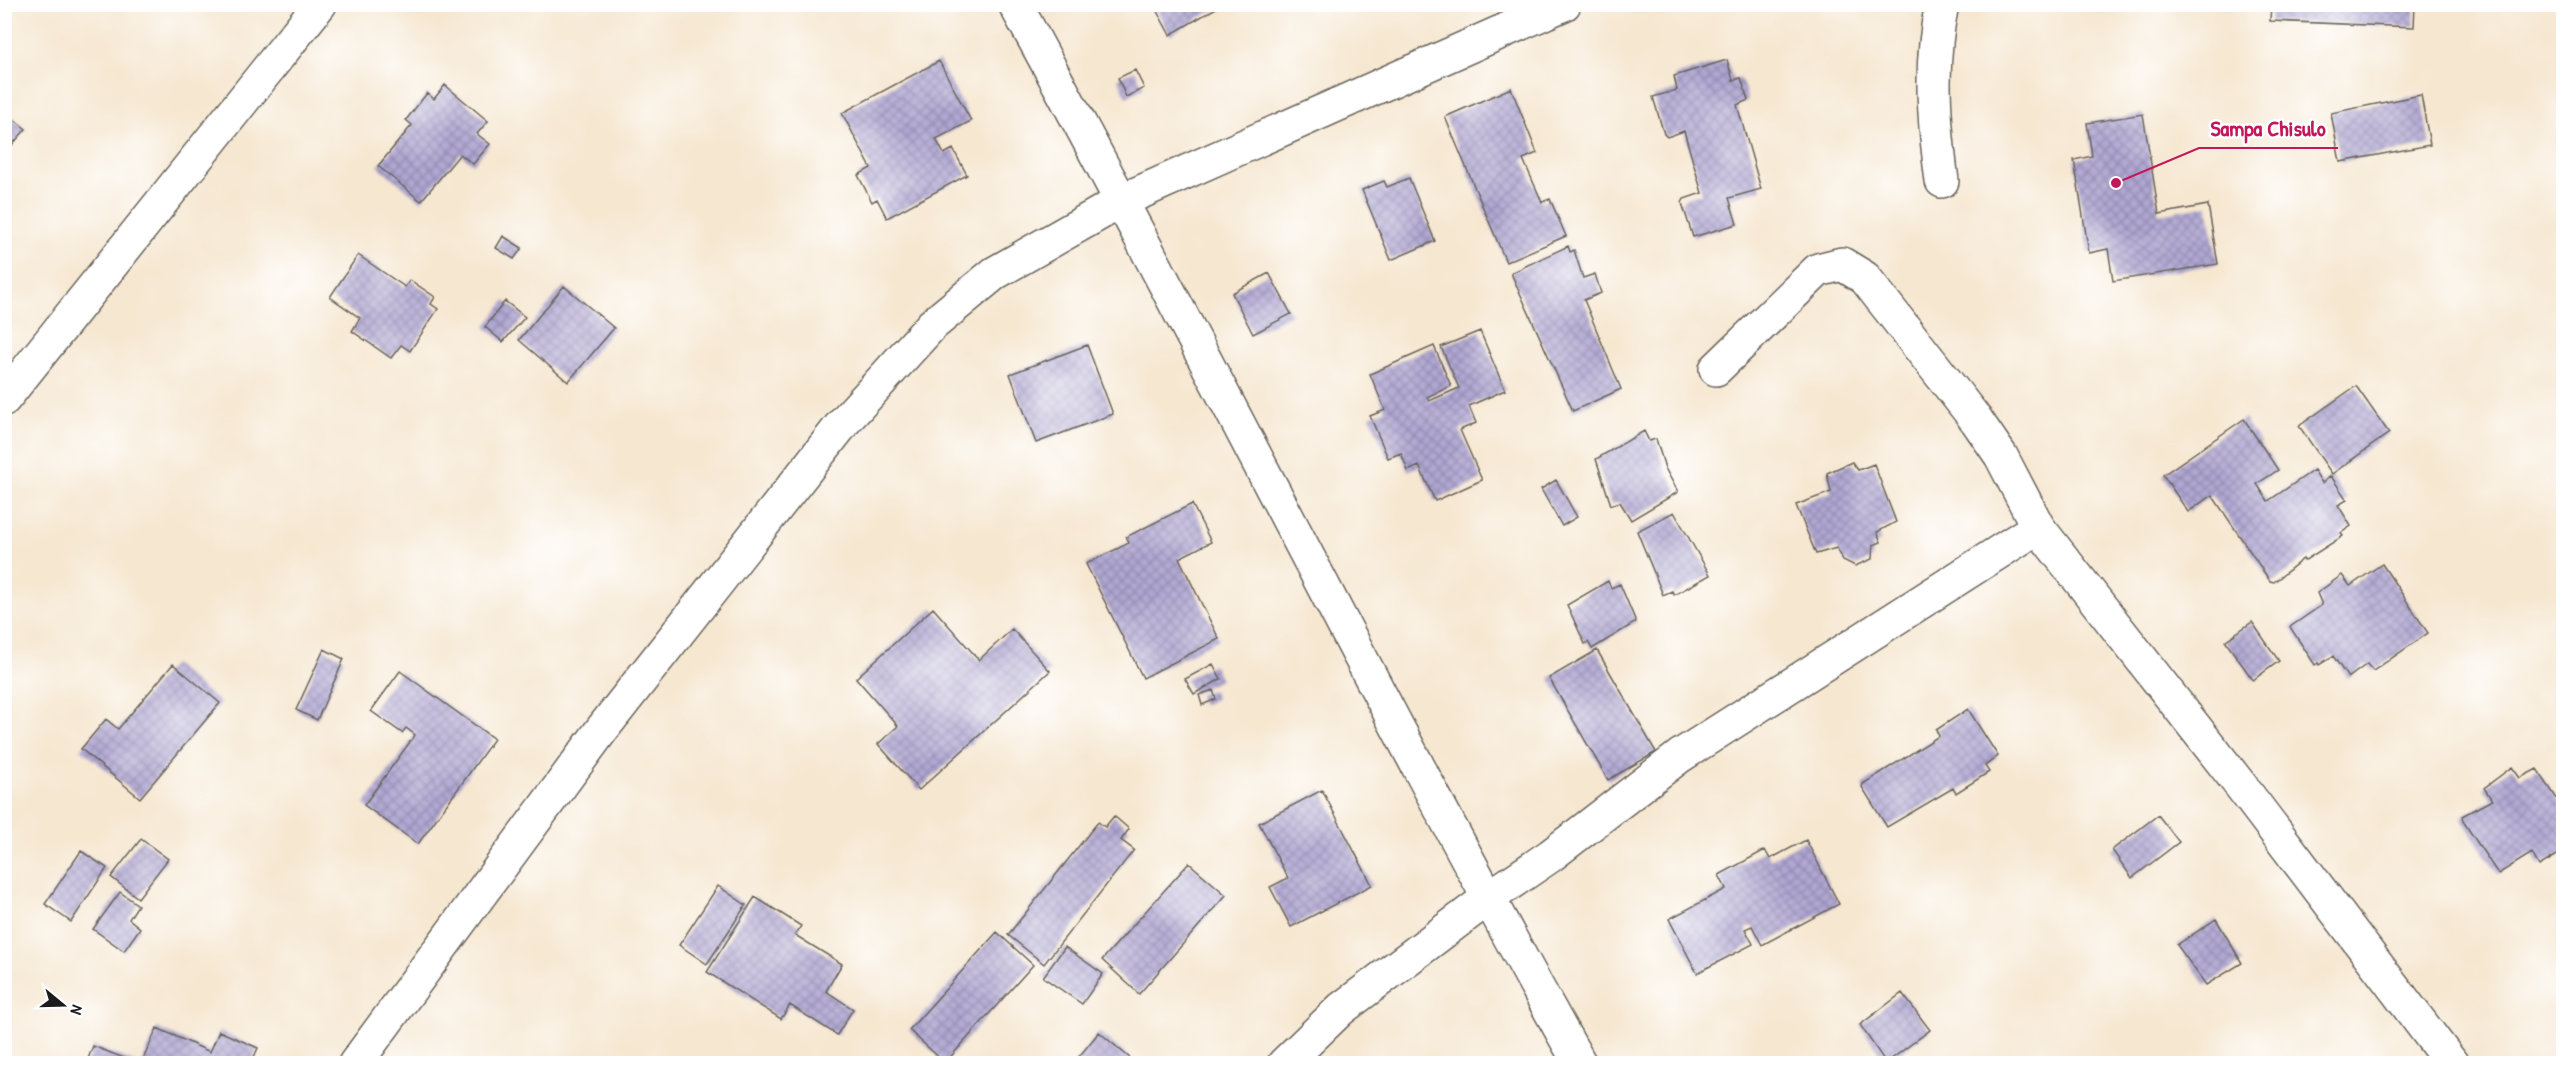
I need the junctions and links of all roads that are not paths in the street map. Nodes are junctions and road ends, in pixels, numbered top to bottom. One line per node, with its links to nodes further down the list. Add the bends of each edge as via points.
1 (320, 4): 8 (street)
2 (1015, 4): 6 (street)
3 (1564, 4): 6 (street)
4 (1942, 4): 5 (street, via 1934,42 1932,85)
5 (1942, 181)
6 (1123, 200): 10 (street); 11 (street, via 994,273 932,325 843,423 603,728)
7 (1716, 369): 9 (street, via 1818,270 1842,264 1865,278 1977,421 2001,456)
8 (4, 399)
9 (2038, 527): 10 (street, via 1680,756 1550,856); 14 (street)
10 (1487, 898): 12 (street, via 1341,1009); 13 (street)
11 (355, 1064)
12 (1284, 1064)
13 (1580, 1064)
14 (2452, 1064)

